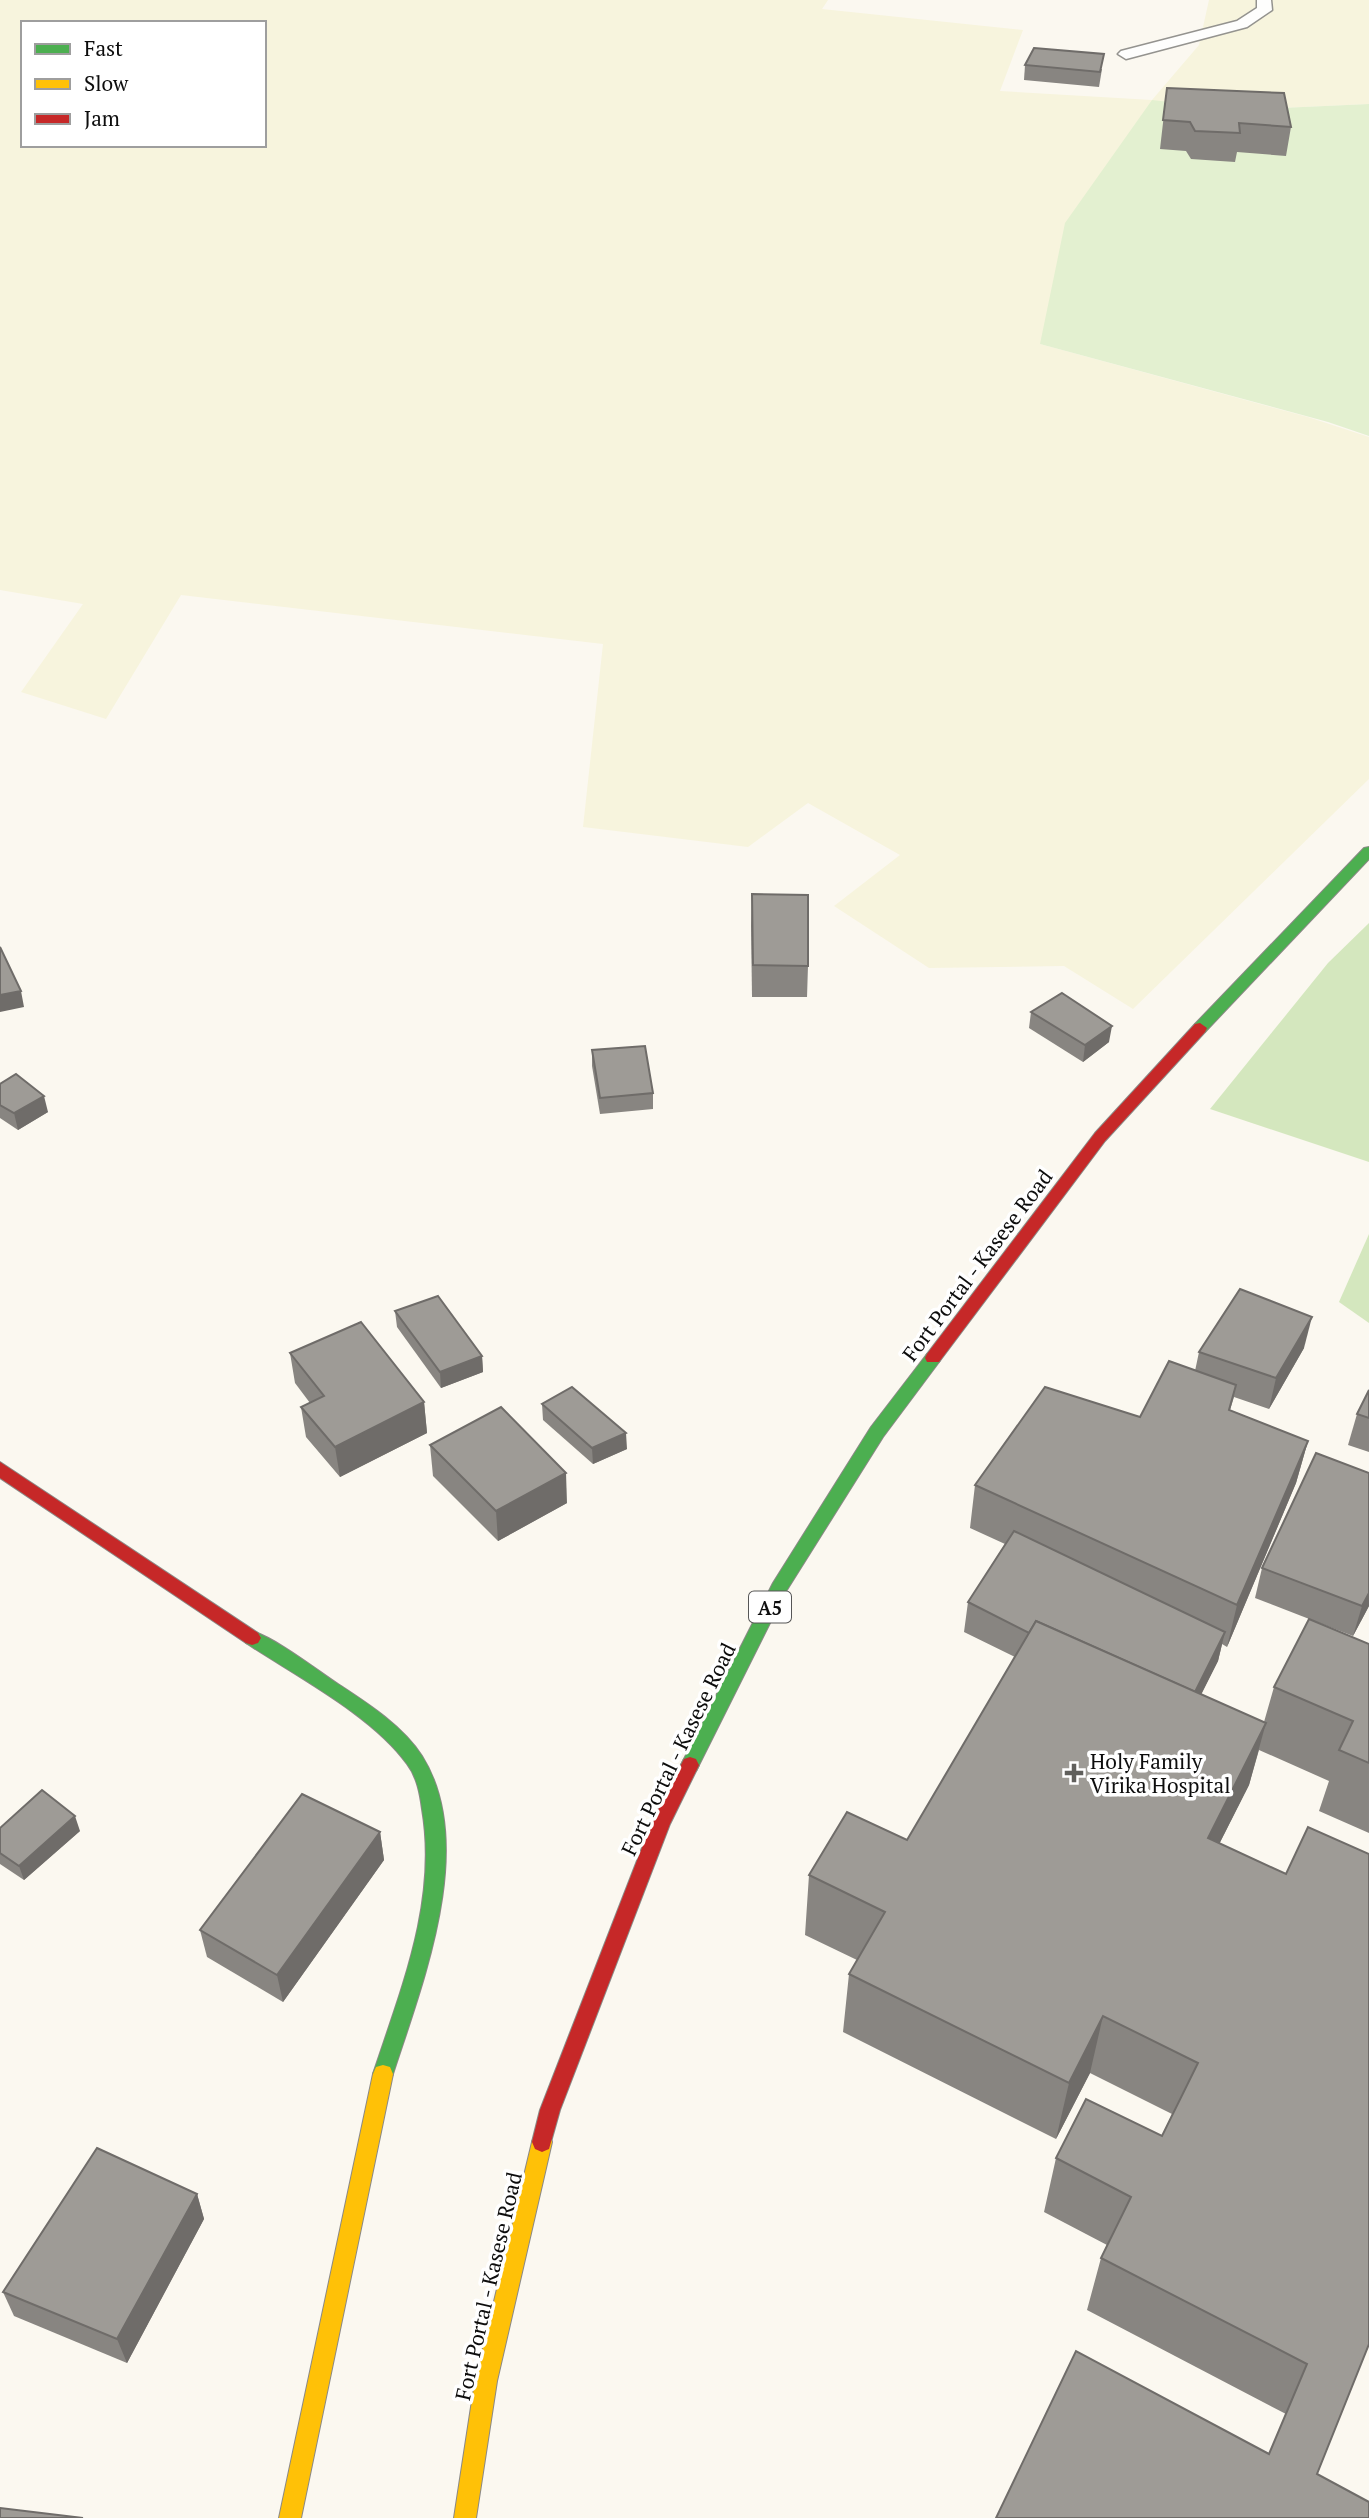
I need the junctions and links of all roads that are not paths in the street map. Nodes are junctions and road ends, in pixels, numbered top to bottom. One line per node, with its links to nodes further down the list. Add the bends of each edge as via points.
1 (1264, 0): 2 (lane, via 1265,10 1242,24)
2 (1126, 54)
3 (1369, 851): 6 (main road, Fort Portal - Kasese Road / A5, via 1100,1137 877,1432 779,1588 661,1822 550,2110 486,2381)
4 (0, 1469): 5 (main road, via 375,1721 415,1760 433,1800 428,1929 379,2089)
5 (290, 2518)
6 (465, 2518)

